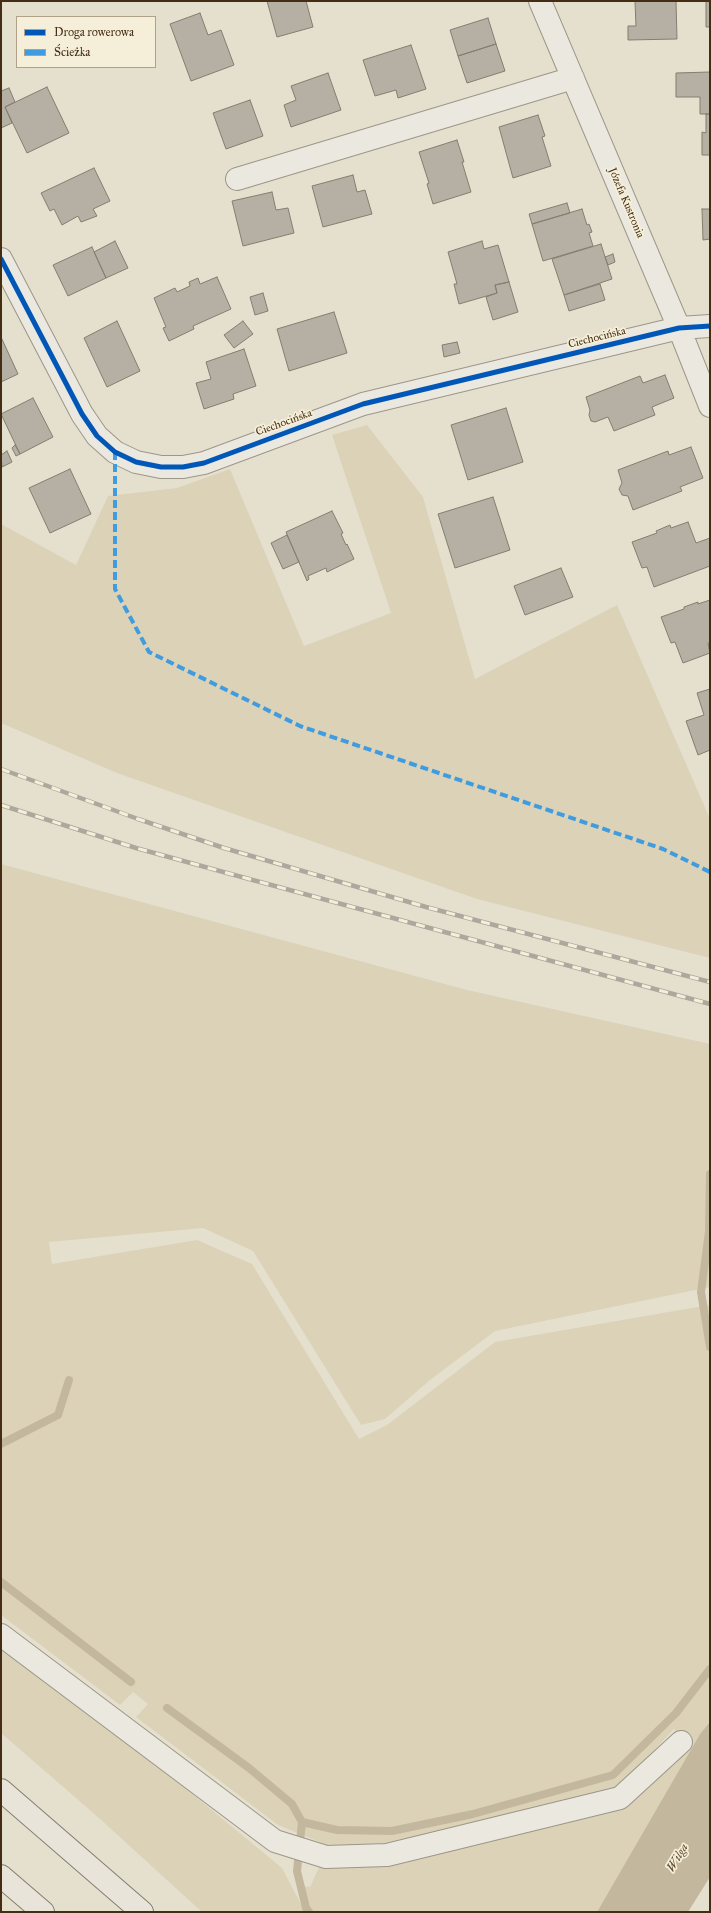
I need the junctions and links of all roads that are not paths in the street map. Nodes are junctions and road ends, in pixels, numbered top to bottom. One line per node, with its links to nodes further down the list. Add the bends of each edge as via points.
1 (540, 1): 2 (street, Józefa Kustronia)
2 (572, 78): 3 (street); 6 (street, Józefa Kustronia)
3 (236, 179)
4 (1, 259): 6 (street, Ciechocińska, via 82,414 97,436 114,452 136,462 161,467 183,467 204,463 363,404)
5 (710, 326): 6 (street, Ciechocińska)
6 (679, 328): 7 (street, Józefa Kustronia)
7 (710, 406)
8 (1, 1635): 9 (street, via 275,1841 326,1857 388,1855 620,1798)
9 (681, 1742)
10 (1, 1790): 13 (highway)
11 (1, 1876): 12 (highway)
12 (43, 1912)
13 (142, 1912)

